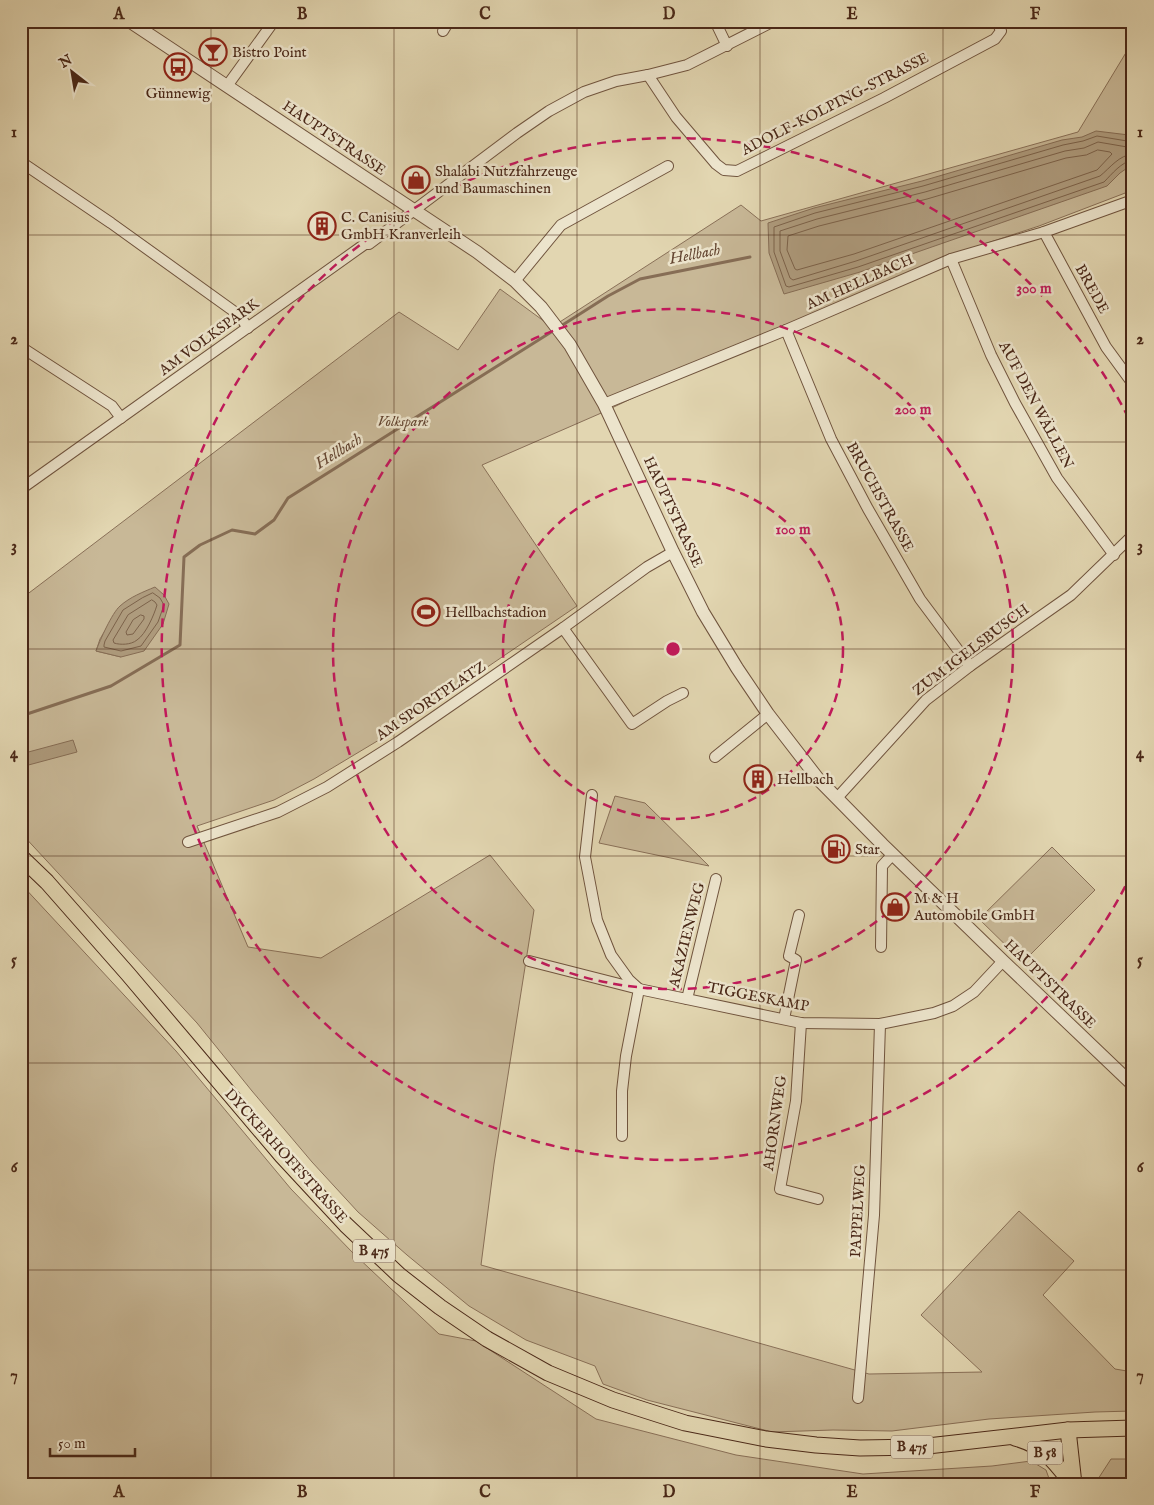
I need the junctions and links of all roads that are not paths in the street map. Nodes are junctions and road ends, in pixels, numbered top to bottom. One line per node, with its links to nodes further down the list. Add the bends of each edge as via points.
1 (129, 21): 8 (street, HAUPTSTRASSE)
2 (274, 21): 8 (street)
3 (716, 21): 6 (street)
4 (774, 21): 6 (street, AM VOLKSPARK)
5 (997, 21): 7 (street, ADOLF-KOLPING-STRASSE, via 1001,31 994,39 737,171 724,170 716,164 676,117)
6 (727, 46): 7 (street, AM VOLKSPARK, via 688,65)
7 (648, 75): 12 (street, AM VOLKSPARK, via 584,92 549,111)
8 (227, 86): 12 (street, HAUPTSTRASSE)
9 (21, 162): 16 (street, via 239,315)
10 (668, 166): 15 (street, via 561,225)
11 (1133, 200): 13 (street, AM HELLBACH)
12 (414, 210): 15 (street, HAUPTSTRASSE); 16 (street, AM VOLKSPARK)
13 (1044, 232): 14 (street, AM HELLBACH); 19 (street, BREDE, via 1106,347)
14 (951, 259): 17 (street, AM HELLBACH); 25 (street, AUF DEN WÄLLEN, via 990,355 1015,403 1057,478)
15 (515, 281): 20 (street, HAUPTSTRASSE, via 541,306 570,345)
16 (248, 328): 21 (street, AM VOLKSPARK)
17 (786, 330): 20 (street, AM HELLBACH); 27 (street, BRUCHSTRASSE, via 831,439 868,509 920,599)
18 (21, 347): 21 (street, via 112,406)
19 (1133, 384)
20 (604, 404): 24 (street, HAUPTSTRASSE)
21 (121, 418): 22 (street, AM VOLKSPARK)
22 (21, 489)
23 (1133, 535): 25 (street, ZUM IGELSBUSCH)
24 (674, 552): 26 (street, AM SPORTPLATZ, via 647,567); 29 (street, HAUPTSTRASSE, via 708,620)
25 (1114, 554): 27 (street, ZUM IGELSBUSCH, via 1071,596)
26 (563, 628): 28 (street, via 632,724); 33 (street, AM SPORTPLATZ, via 327,787 278,812)
27 (970, 666): 32 (street, ZUM IGELSBUSCH, via 926,700)
28 (684, 693)
29 (768, 714): 30 (street); 32 (street, HAUPTSTRASSE)
30 (715, 757)
31 (592, 795): 41 (street, via 585,857 597,920 611,955)
32 (836, 798): 34 (street, HAUPTSTRASSE)
33 (188, 842)
34 (893, 854): 38 (street, via 882,866); 40 (street, HAUPTSTRASSE)
35 (21, 857): 52 (main road, DYCKERHOFFSTRASSE / B 475, via 47,882 282,1156 346,1225 406,1280 487,1339 548,1373 613,1400 685,1423 766,1439 860,1448 920,1447)
36 (716, 879): 42 (street, AKAZIENWEG)
37 (799, 915): 43 (street, via 789,956 796,960)
38 (881, 947)
39 (529, 960): 41 (street, TIGGESKAMP)
40 (1002, 961): 45 (street, TIGGESKAMP, via 974,992 953,1006); 46 (street, HAUPTSTRASSE)
41 (638, 989): 42 (street, TIGGESKAMP); 47 (street, via 622,1091)
42 (686, 999): 43 (street, TIGGESKAMP)
43 (784, 1019): 44 (street, TIGGESKAMP)
44 (801, 1022): 45 (street, TIGGESKAMP); 48 (street, AHORNWEG, via 796,1101 780,1189)
45 (880, 1024): 49 (street, PAPPELWEG, via 874,1215)
46 (1133, 1086)
47 (622, 1136)
48 (818, 1199)
49 (858, 1398)
50 (1133, 1428): 51 (main road, DYCKERHOFFSTRASSE / B 58)
51 (1068, 1430): 52 (main road, DYCKERHOFFSTRASSE / B 475); 53 (main road, B 58)
52 (1008, 1436): 53 (main road, B 58, via 1038,1447 1052,1458)
53 (1073, 1484)

